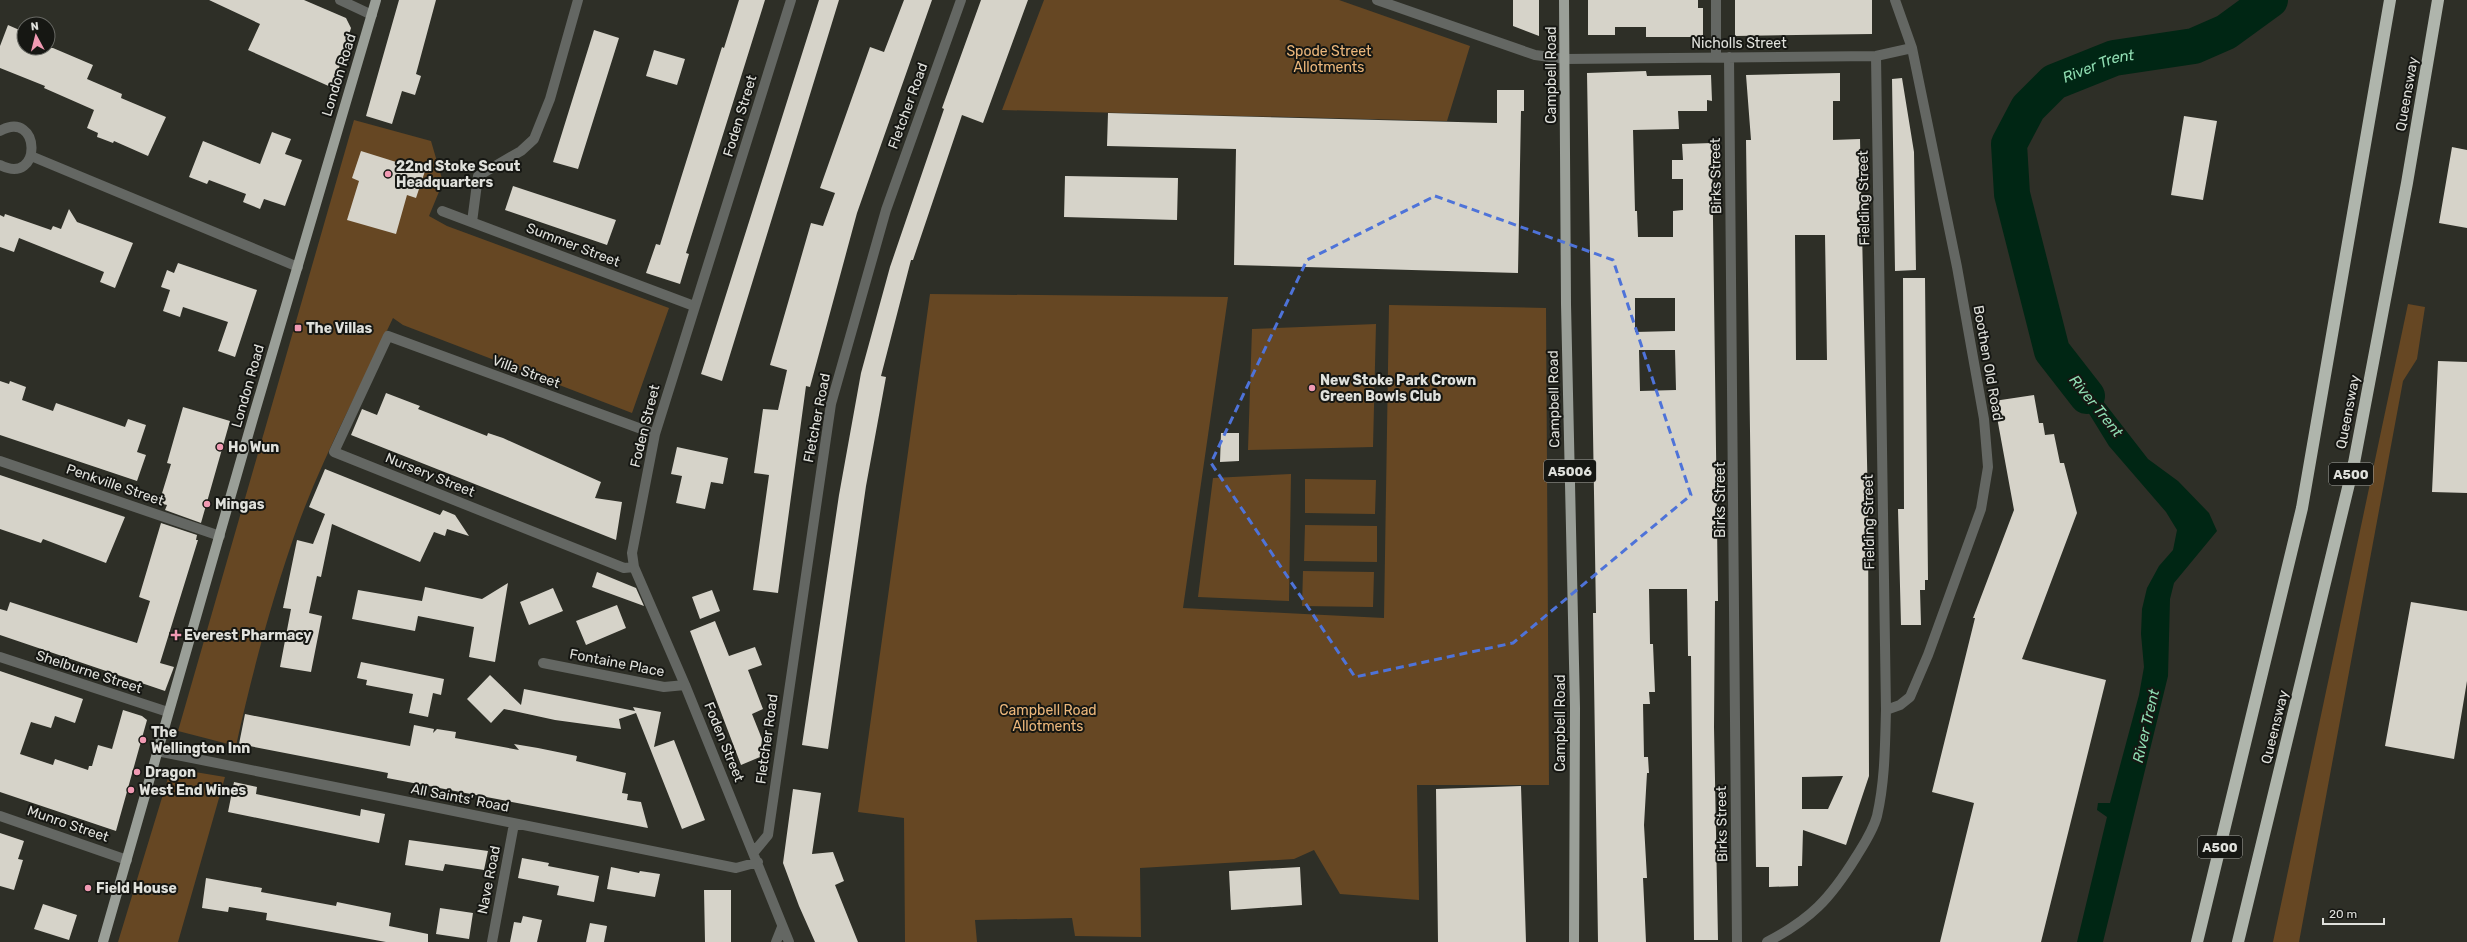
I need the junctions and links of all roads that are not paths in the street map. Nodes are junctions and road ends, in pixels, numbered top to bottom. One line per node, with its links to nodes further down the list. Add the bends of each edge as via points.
1 (340, 0): 12 (street)
2 (376, 0): 12 (main road, London Road)
3 (578, 0): 22 (street, via 550,99 534,139 522,151 478,176)
4 (791, 0): 24 (street, Foden Street)
5 (961, 0): 38 (street, Fletcher Road, via 886,210 830,404 768,835)
6 (1377, 0): 17 (street, Nicholls Street, via 1535,55)
7 (1564, 0): 17 (main road, Campbell Road / A5006)
8 (1716, 0): 15 (street)
9 (1895, 0): 13 (street, Boothen Old Road)
10 (2390, 0): 49 (highway, Queensway / A500, via 2302,508)
11 (2438, 0): 50 (highway, Queensway / A500, via 2407,183 2354,463)
12 (372, 14): 23 (main road, London Road)
13 (1912, 48): 14 (street, Nicholls Street); 33 (street, Boothen Old Road, via 1958,267 1984,419 1988,467 1981,509 1928,656 1910,697 1900,705)
14 (1876, 56): 16 (street, Nicholls Street); 33 (street, Fielding Street)
15 (1716, 57): 16 (street, Nicholls Street); 17 (street, Nicholls Street)
16 (1729, 57): 47 (street, Birks Street)
17 (1565, 59): 46 (main road, Campbell Road / A5006, via 1566,312 1575,708)
18 (0, 131): 19 (street, via 14,127 26,132 32,143)
19 (31, 156): 20 (street, via 27,162 14,169); 23 (street)
20 (0, 165)
21 (442, 210): 22 (street, Summer Street)
22 (472, 222): 24 (street, Summer Street)
23 (298, 267): 28 (main road, London Road)
24 (694, 306): 26 (street, Foden Street)
25 (388, 336): 26 (street, Villa Street); 29 (street, Nursery Street, via 334,452 624,568)
26 (655, 434): 29 (street, Foden Street, via 632,553)
27 (0, 462): 28 (street, Penkville Street)
28 (220, 536): 34 (main road, London Road)
29 (634, 567): 32 (street, Foden Street)
30 (0, 658): 34 (street, Shelburne Street)
31 (543, 663): 32 (street, Fontaine Place, via 664,687)
32 (685, 685): 38 (street, Foden Street)
33 (1886, 710): 48 (street, Fielding Street, via 1884,779 1876,818 1868,838 1836,890 1817,910 1792,929)
34 (168, 712): 35 (main road, London Road)
35 (157, 752): 37 (street, All Saints' Road); 39 (main road, London Road)
36 (0, 816): 39 (street, Munro Street)
37 (514, 824): 40 (street, All Saints' Road, via 736,868); 43 (street, Nave Road)
38 (754, 852): 40 (street, Foden Street)
39 (128, 860): 42 (main road, London Road)
40 (758, 862): 41 (street, Foden Street)
41 (782, 927): 44 (street); 45 (street, Foden Street)
42 (103, 942)
43 (492, 942)
44 (776, 942)
45 (789, 942)
46 (1574, 942)
47 (1737, 942)
48 (1767, 942)
49 (2197, 942)
50 (2238, 942)

